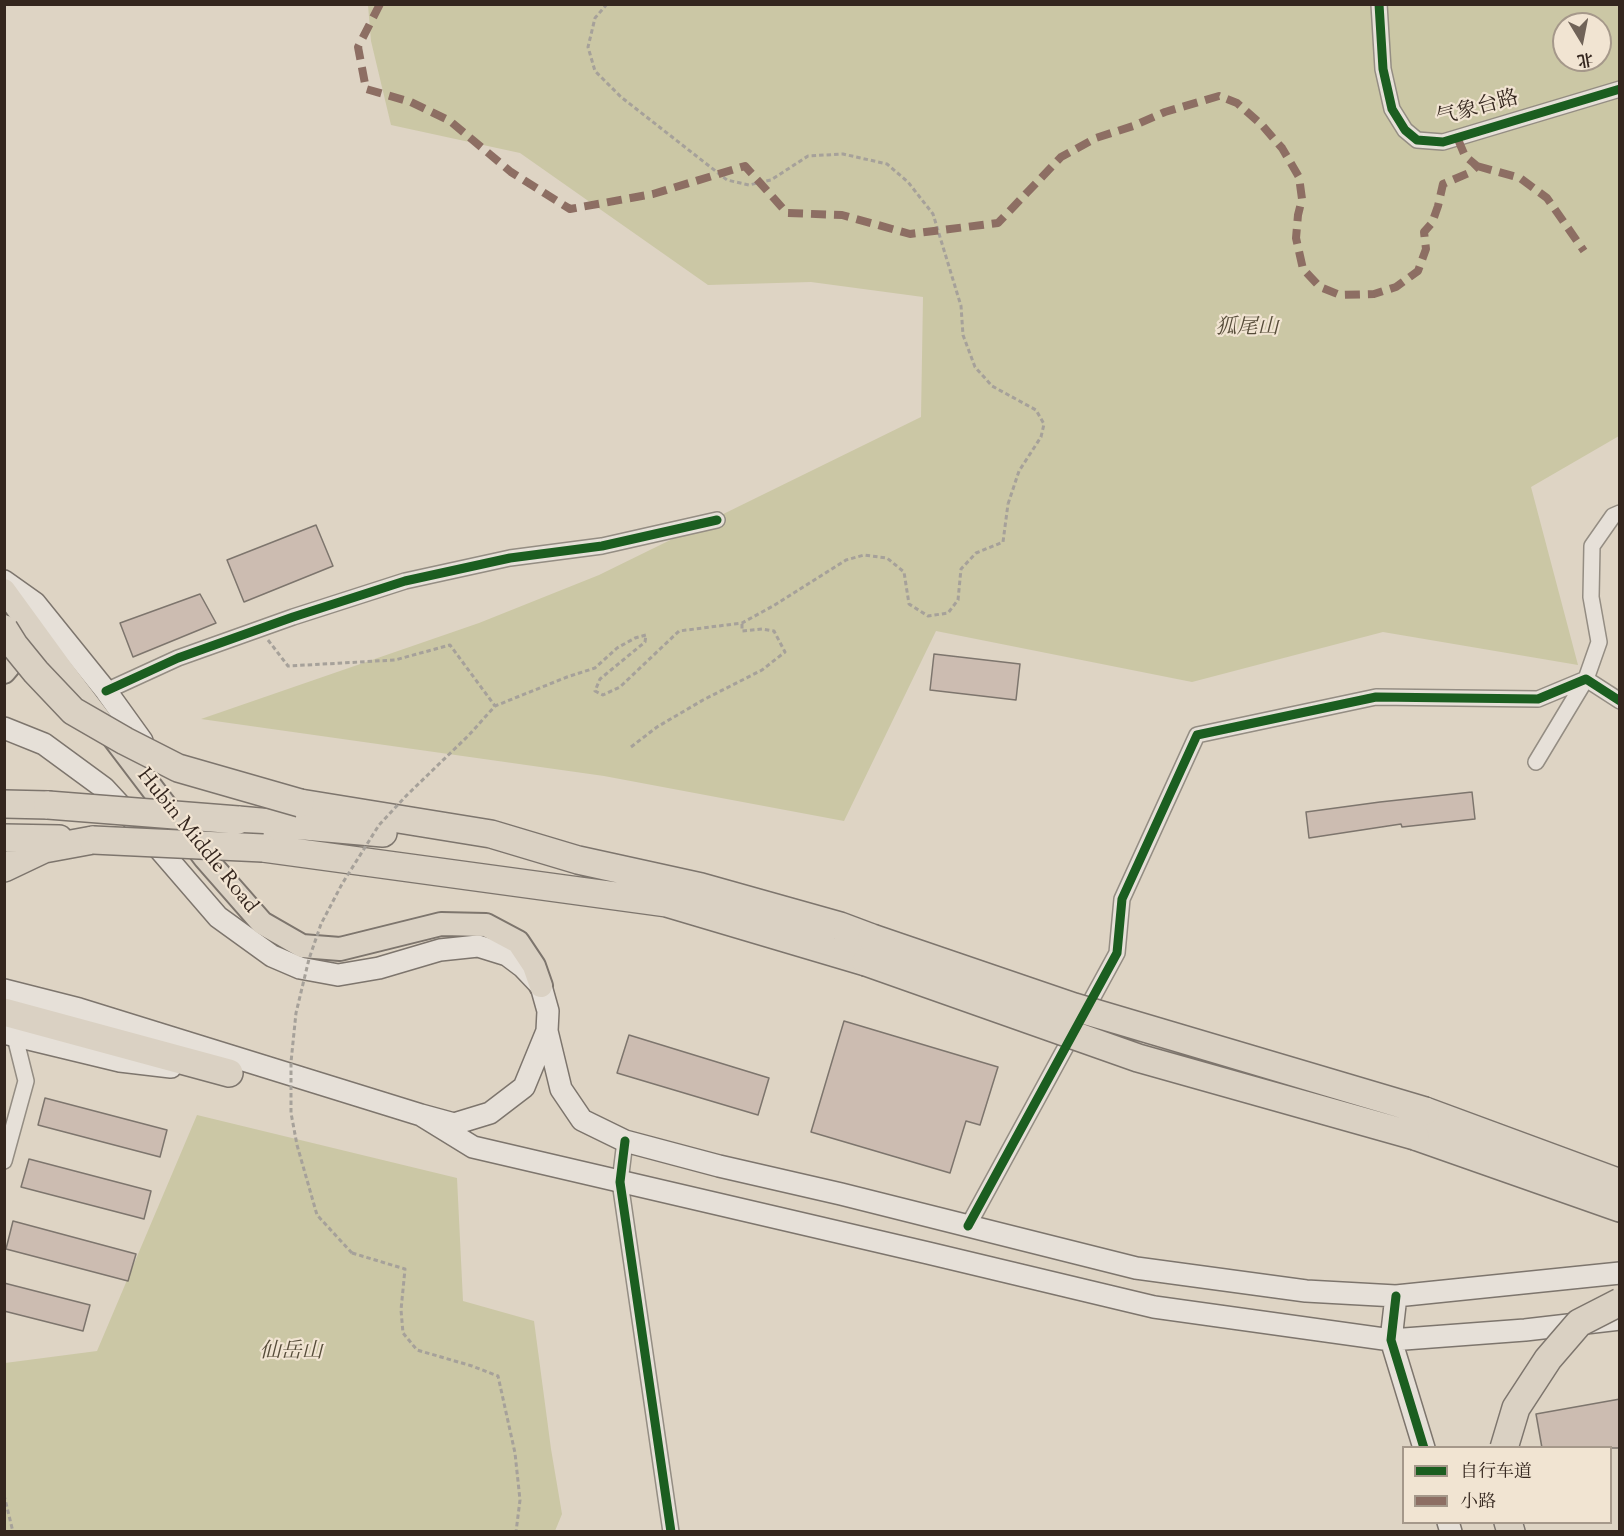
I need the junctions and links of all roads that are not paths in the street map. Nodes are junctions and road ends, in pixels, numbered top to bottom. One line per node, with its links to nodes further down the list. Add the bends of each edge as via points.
1 (1379, 4): 2 (street, 气象台路, via 1383,69 1392,110 1417,140 1443,142)
2 (1620, 89)
3 (1620, 513): 9 (street, via 1613,516 1592,546 1591,597 1599,642)
4 (717, 520): 10 (street, via 602,546 510,558 405,581 178,658)
5 (4, 581): 10 (main road, via 35,603)
6 (4, 590): 7 (main road, Hubin Middle Road)
7 (16, 626): 8 (main road, via 20,653); 14 (main road, Hubin Middle Road, via 60,667); 18 (highway, bridge, via 14,645 73,711 178,768 300,803 491,834)
8 (4, 672)
9 (1586, 679): 11 (street); 13 (street); 34 (street, via 1538,699 1376,697 1197,735 1122,899 1117,953)
10 (106, 690): 14 (main road, via 142,741)
11 (1620, 701)
12 (4, 728): 21 (main road, via 44,744 104,788 218,917 272,956 300,968 339,975 440,950 478,946 507,955)
13 (1536, 762)
14 (151, 787): 21 (main road, Hubin Middle Road, via 205,858 262,922 302,945 340,949 441,924 486,925 518,942 534,966)
15 (4, 804): 18 (highway, bridge, via 396,835)
16 (4, 838): 17 (highway)
17 (93, 840): 19 (highway, via 44,849); 20 (highway, bridge, via 263,848 667,903)
18 (578, 860): 20 (highway, via 701,886 840,926)
19 (4, 868)
20 (869, 950): 32 (highway, bridge, via 1425,1111); 33 (highway, bridge, via 1138,1058 1415,1136)
21 (541, 986): 24 (main road, via 548,1011)
22 (4, 990): 27 (main road, via 79,1009)
23 (4, 1012): 26 (highway)
24 (547, 1031): 28 (main road, via 524,1087 490,1113 454,1124); 29 (main road, via 561,1089 582,1120)
25 (10, 1035): 26 (main road, via 120,1061); 30 (street, via 26,1081)
26 (230, 1073): 27 (main road)
27 (336, 1088): 28 (main road)
28 (421, 1115): 31 (main road, via 473,1148)
29 (625, 1141): 31 (street); 34 (main road)
30 (4, 1161)
31 (620, 1182): 39 (main road, via 1154,1307); 42 (street)
32 (1620, 1183)
33 (1620, 1208)
34 (968, 1226): 36 (main road, via 1136,1268 1306,1291)
35 (1620, 1273): 36 (main road)
36 (1396, 1296): 39 (main road)
37 (1620, 1302): 41 (highway, bridge, via 1579,1323 1548,1359 1516,1408)
38 (1620, 1319): 39 (main road)
39 (1391, 1340): 40 (main road)
40 (1424, 1446)
41 (1505, 1446)
42 (671, 1532)

